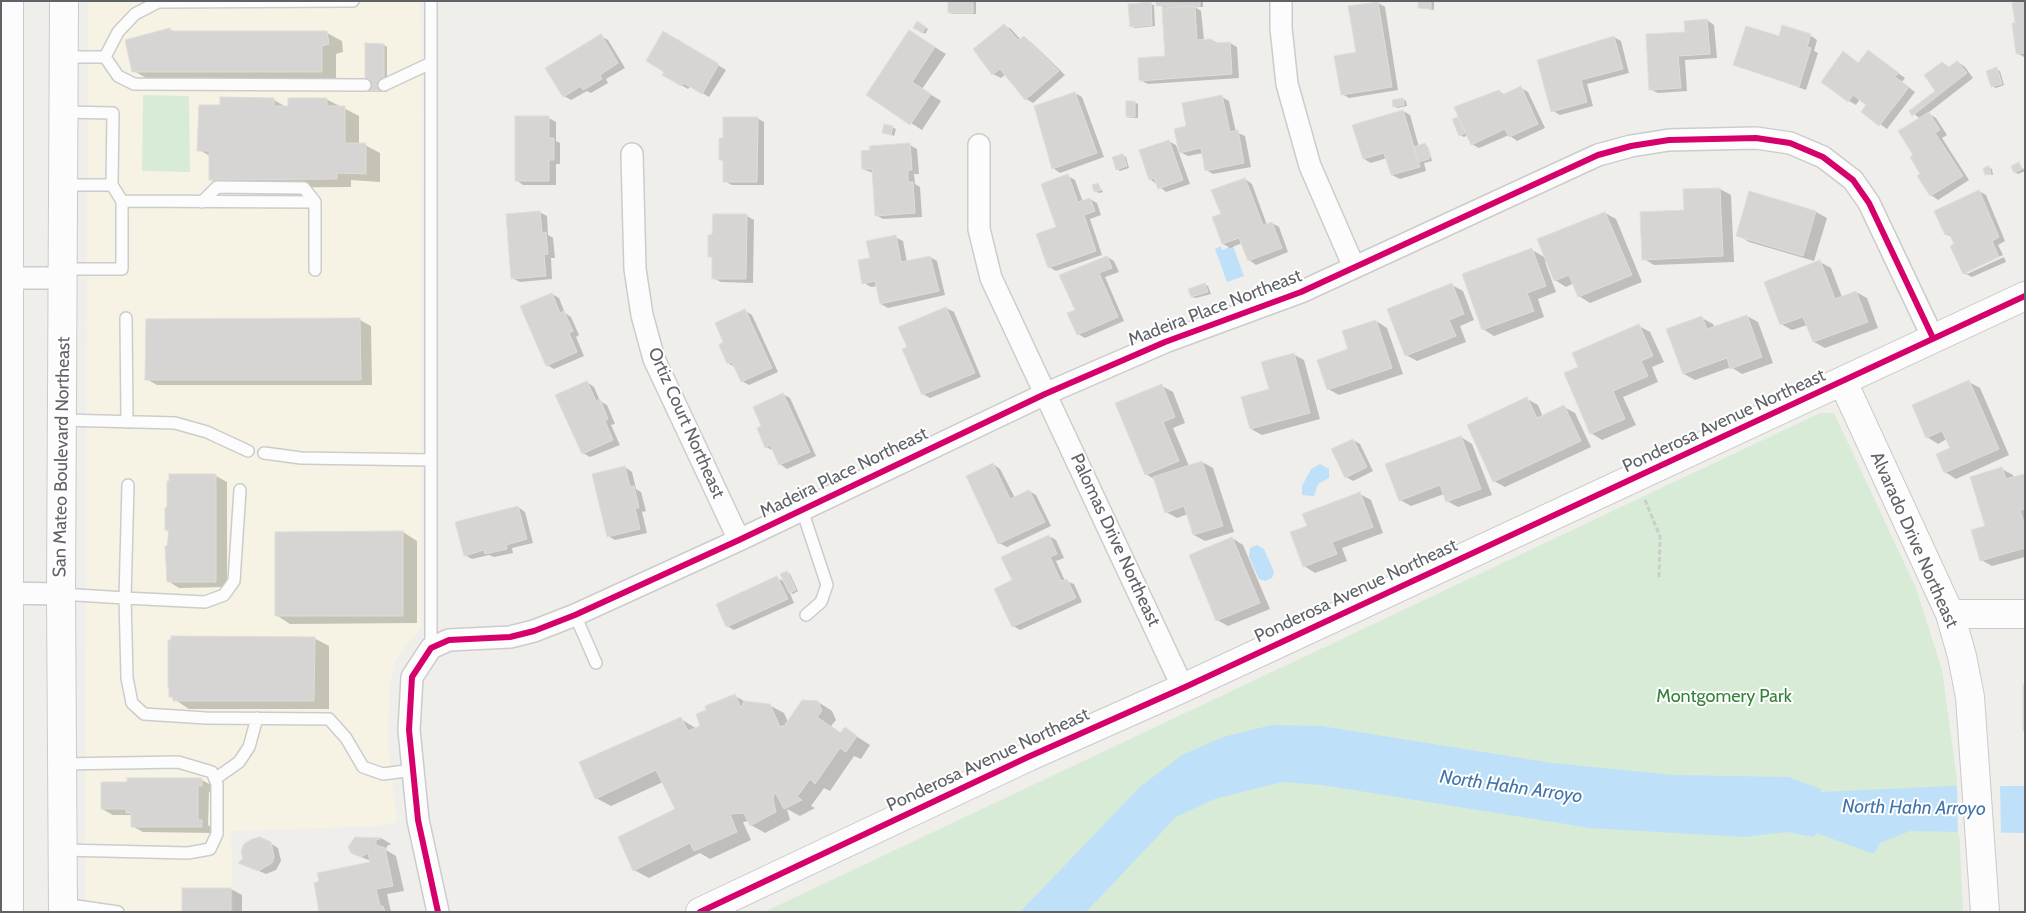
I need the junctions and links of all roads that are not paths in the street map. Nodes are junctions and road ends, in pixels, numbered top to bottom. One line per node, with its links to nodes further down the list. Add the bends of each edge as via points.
1 (9, 1): 11 (street)
2 (64, 1): 6 (street, San Mateo Boulevard Northeast)
3 (353, 1): 7 (lane, via 158,2 135,14 118,32)
4 (431, 1): 8 (lane)
5 (1281, 1): 18 (street, via 1287,84 1307,157)
6 (64, 57): 7 (lane); 12 (street, San Mateo Boulevard Northeast)
7 (105, 57): 9 (lane, via 118,76 134,84)
8 (431, 62): 10 (lane); 33 (lane)
9 (365, 85)
10 (384, 85)
11 (5, 86): 21 (street)
12 (64, 112): 15 (street, San Mateo Boulevard Northeast); 16 (lane, via 113,113)
13 (979, 145): 27 (street, Palomas Drive Northeast, via 979,229 991,278)
14 (632, 154): 38 (street, Ortiz Court Northeast, via 635,269 642,315 654,359)
15 (64, 185): 16 (lane); 20 (street, San Mateo Boulevard Northeast)
16 (112, 185): 17 (lane)
17 (122, 201): 19 (lane, via 315,202); 20 (lane, via 122,269)
18 (1354, 267): 24 (street, Madeira Place Northeast, via 1598,155 1669,140 1756,138 1790,143 1823,157 1853,180 1868,203); 27 (street, Madeira Place Northeast, via 1301,292 1164,342)
19 (315, 270)
20 (64, 274): 21 (street); 28 (street, San Mateo Boulevard Northeast)
21 (5, 278): 25 (street)
22 (2025, 296): 24 (street, Ponderosa Avenue Northeast)
23 (126, 318): 29 (lane)
24 (1933, 338): 26 (street, Ponderosa Avenue Northeast)
25 (5, 353): 30 (street)
26 (1843, 382): 42 (street, Alvarado Drive Northeast); 48 (street, Ponderosa Avenue Northeast)
27 (1045, 394): 37 (street, Madeira Place Northeast); 48 (street, Palomas Drive Northeast)
28 (63, 420): 29 (lane); 40 (street, San Mateo Boulevard Northeast)
29 (126, 422): 31 (lane, via 175,422 207,432)
30 (5, 438): 34 (street)
31 (248, 451)
32 (264, 453): 33 (lane, via 301,458)
33 (431, 460): 46 (lane)
34 (5, 482): 39 (street)
35 (128, 485): 41 (lane)
36 (240, 490): 41 (lane, via 234,581 224,595 204,602)
37 (802, 510): 38 (street, Madeira Place Northeast); 45 (lane, via 827,585 821,602)
38 (739, 540): 44 (street, Madeira Place Northeast)
39 (5, 593): 40 (street); 55 (street)
40 (61, 594): 41 (lane); 50 (street, San Mateo Boulevard Northeast)
41 (125, 598): 49 (lane, via 127,678 132,703 144,714)
42 (1950, 614): 43 (street); 59 (street, Alvarado Drive Northeast, via 1970,698)
43 (2025, 614)
44 (575, 615): 46 (street, Madeira Place Northeast, via 510,637 449,640); 47 (lane)
45 (806, 615)
46 (431, 648): 51 (street, via 412,677 409,730)
47 (596, 663)
48 (1183, 688): 58 (street, Ponderosa Avenue Northeast, via 1028,757)
49 (256, 718): 51 (lane, via 329,719 346,738 363,766 383,774); 52 (lane, via 249,747 239,762)
50 (62, 764): 52 (lane, via 178,762 212,772); 53 (street, San Mateo Boulevard Northeast)
51 (413, 770): 57 (street, via 418,820)
52 (215, 779): 53 (lane, via 217,834 210,848 188,854)
53 (63, 850): 54 (street, San Mateo Boulevard Northeast)
54 (63, 908): 56 (lane)
55 (9, 912)
56 (118, 912)
57 (438, 912)
58 (700, 912)
59 (1985, 912)

